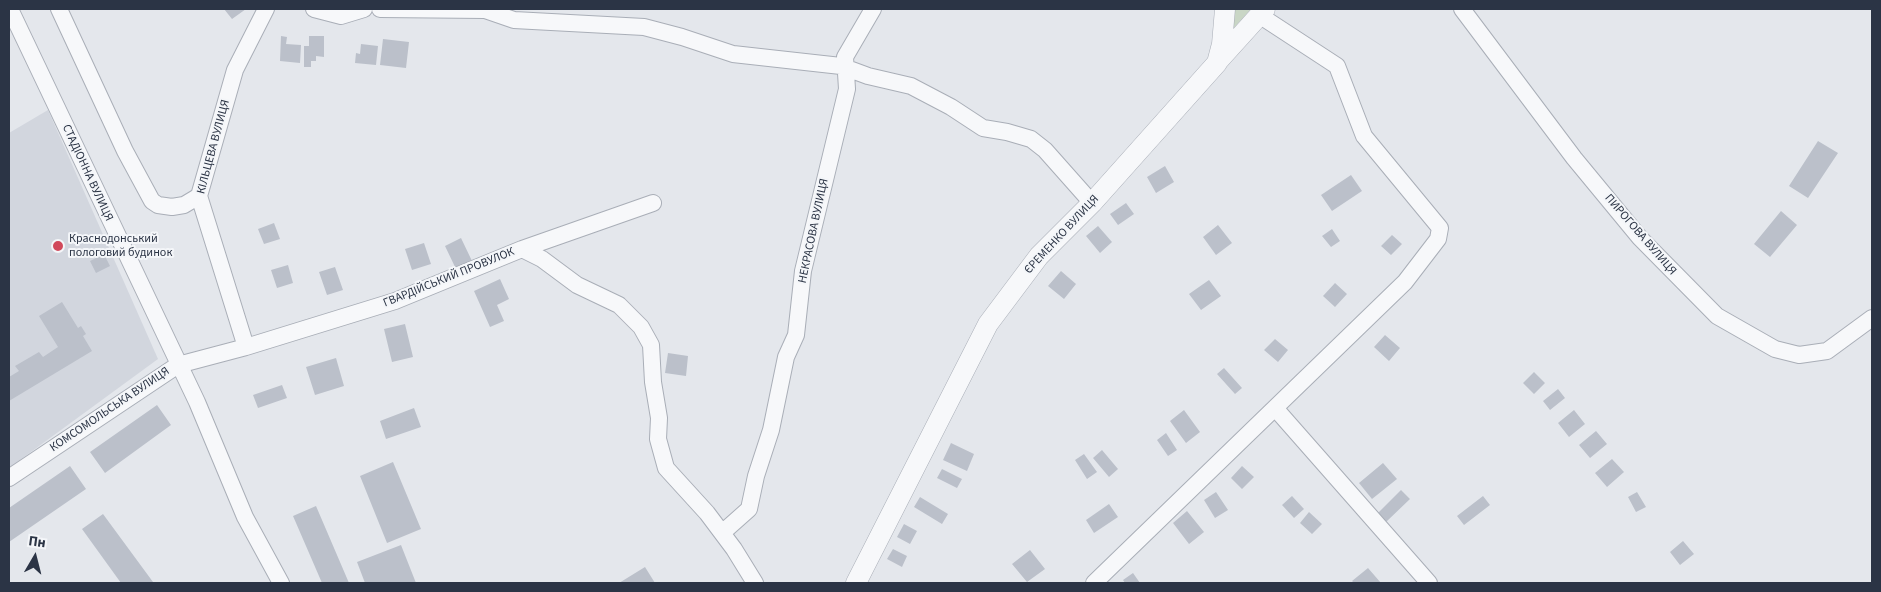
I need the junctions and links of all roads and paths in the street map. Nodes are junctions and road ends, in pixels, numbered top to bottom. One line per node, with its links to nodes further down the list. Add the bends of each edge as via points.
1 (10, 9): 19 (street, СТАДІОННА ВУЛИЦЯ)
2 (59, 9): 13 (street, via 152,201 172,207 184,205)
3 (266, 9): 13 (street, КІЛЬЦЕВА ВУЛИЦЯ, via 235,70)
4 (314, 9): 5 (street, via 341,16)
5 (364, 9)
6 (380, 9): 12 (street, via 484,10 514,20 644,27 733,54)
7 (873, 9): 12 (street, НЕКРАСОВА ВУЛИЦЯ, via 846,57)
8 (1225, 9): 11 (street, ЄРЕМЕНКО ВУЛИЦЯ)
9 (1462, 9): 17 (street, ПИРОГОВА ВУЛИЦЯ, via 1574,158 1634,231 1717,316 1769,346 1799,355 1827,351)
10 (1262, 12): 11 (street); 20 (street, via 1338,66 1364,136 1440,228 1438,239 1405,282)
11 (1217, 63): 14 (street, ЄРЕМЕНКО ВУЛИЦЯ)
12 (846, 68): 14 (street, via 911,86 983,128 1031,139 1045,150); 22 (street, НЕКРАСОВА ВУЛИЦЯ, via 846,89 804,271 796,335 786,357 750,509)
13 (199, 196): 18 (street, КІЛЬЦЕВА ВУЛИЦЯ)
14 (1092, 203): 25 (street, ЄРЕМЕНКО ВУЛИЦЯ, via 1039,256 988,324)
15 (653, 204): 16 (street)
16 (522, 249): 18 (street, ГВАРДІЙСЬКИЙ ПРОВУЛОК, via 395,301); 22 (street, ГВАРДІЙСЬКИЙ ПРОВУЛОК, via 542,259 577,285 619,305 641,327 651,345 658,439 666,468)
17 (1872, 318)
18 (246, 346): 19 (street, КОМСОМОЛЬСЬКА ВУЛИЦЯ)
19 (178, 364): 21 (street, КОМСОМОЛЬСЬКА ВУЛИЦЯ); 23 (street, СТАДІОННА ВУЛИЦЯ, via 245,517)
20 (1275, 408): 26 (street); 27 (street)
21 (9, 478)
22 (722, 533): 24 (street, ГВАРДІЙСЬКИЙ ПРОВУЛОК)
23 (281, 583)
24 (755, 583)
25 (856, 583)
26 (1094, 583)
27 (1428, 583)

